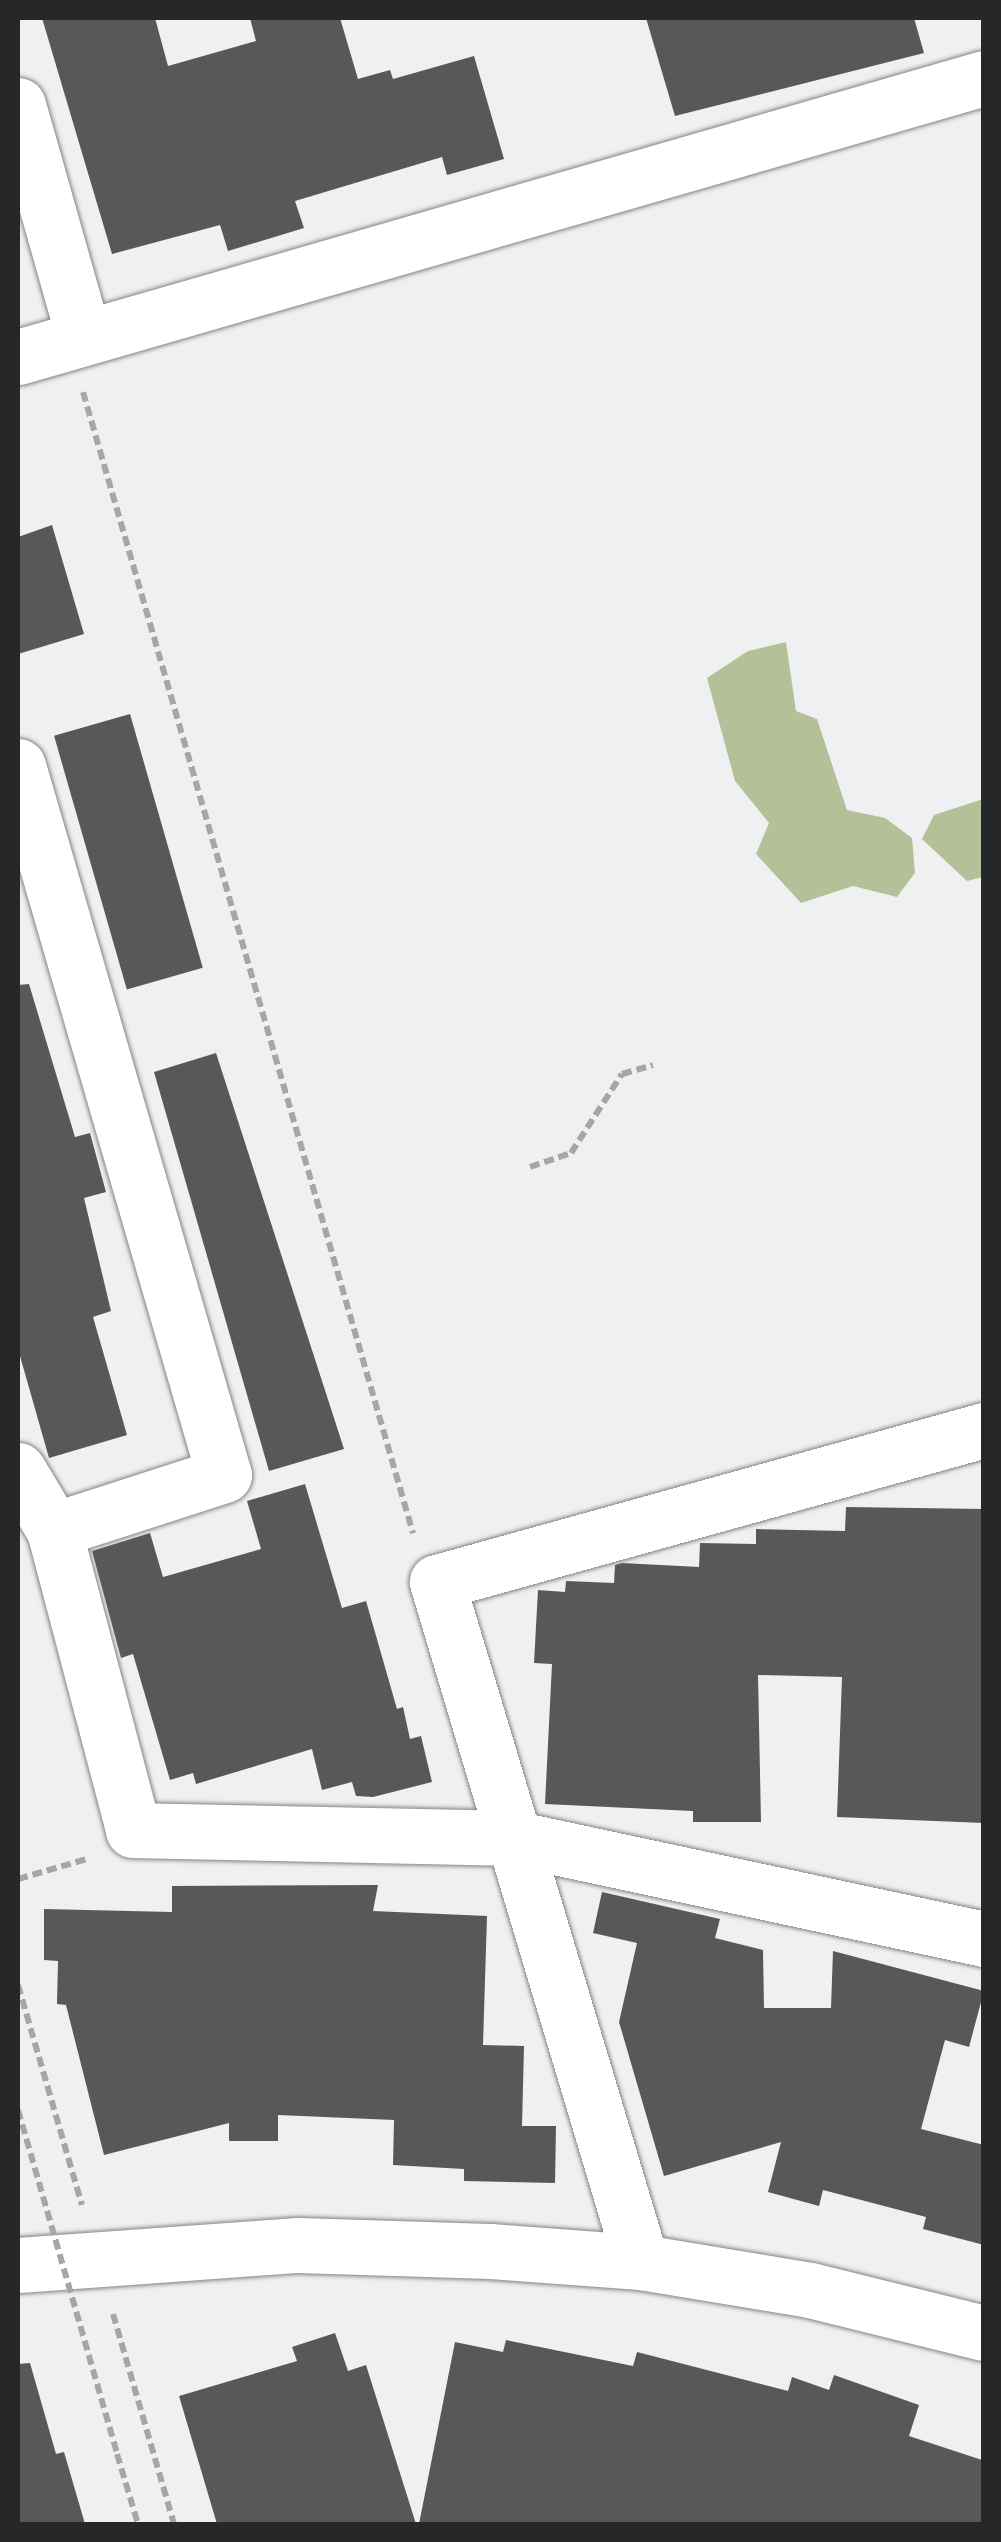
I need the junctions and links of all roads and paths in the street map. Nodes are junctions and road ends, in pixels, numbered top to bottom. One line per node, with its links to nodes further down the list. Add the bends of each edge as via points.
1 (984, 78): 3 (street)
2 (18, 106): 3 (street)
3 (84, 338): 4 (street); 11 (path, via 75,366 419,1556)
4 (18, 357)
5 (18, 766): 10 (street, via 224,1476)
6 (653, 1065): 7 (path, via 622,1074 571,1153)
7 (530, 1167)
8 (984, 1430): 11 (street)
9 (18, 1470): 10 (street)
10 (54, 1530): 12 (street)
11 (437, 1582): 13 (street)
12 (133, 1830): 13 (street); 14 (path, via 115,1851)
13 (513, 1838): 15 (street); 19 (street)
14 (18, 1880)
15 (984, 1938)
16 (18, 1985): 18 (path)
17 (18, 2110): 23 (path, bridge)
18 (84, 2210)
19 (640, 2262): 20 (street, via 298,2246); 22 (street, via 810,2290)
20 (18, 2266)
21 (112, 2309): 24 (path)
22 (984, 2333)
23 (138, 2524)
24 (174, 2524)

